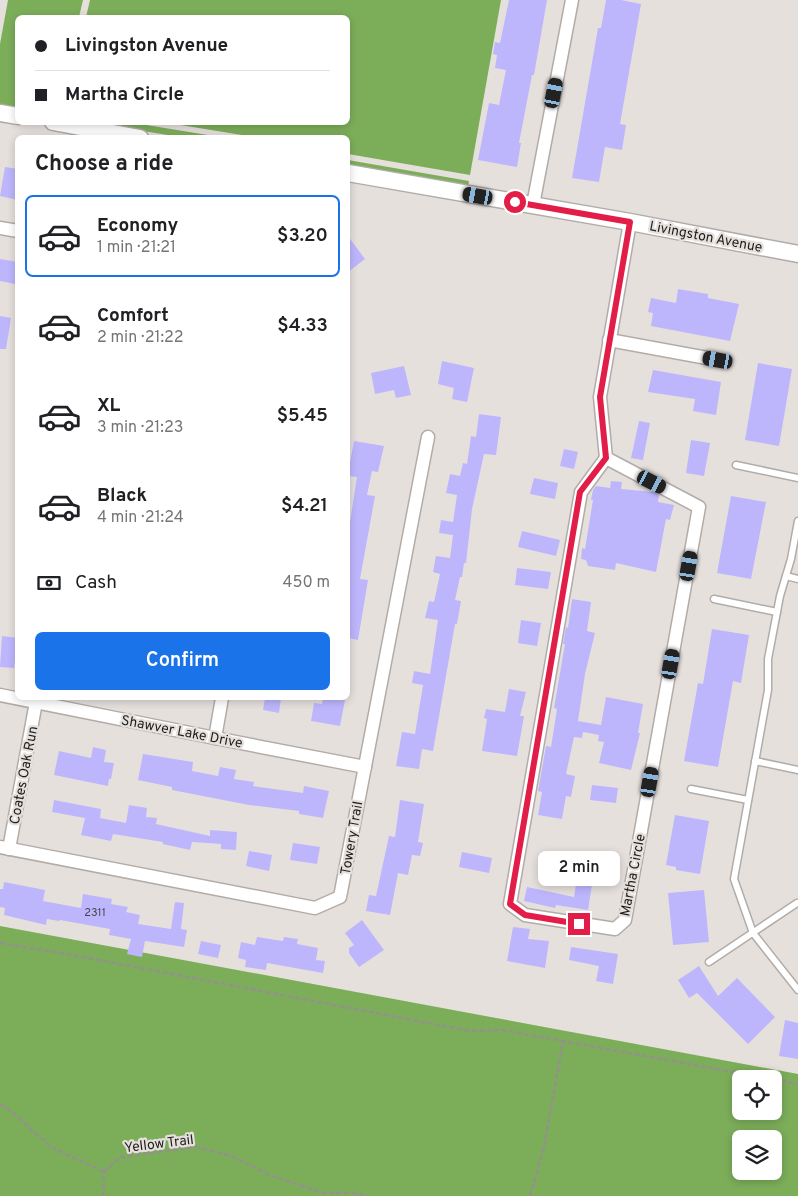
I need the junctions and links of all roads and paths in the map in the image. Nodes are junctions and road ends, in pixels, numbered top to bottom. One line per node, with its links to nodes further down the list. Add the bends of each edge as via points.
1 (572, 0): 7 (street)
2 (0, 113): 3 (street)
3 (15, 116)
4 (69, 125): 5 (street)
5 (124, 135)
6 (350, 173): 7 (street, Livingston Avenue)
7 (533, 206): 8 (street, Livingston Avenue)
8 (630, 222): 11 (street, Livingston Avenue); 12 (street)
9 (0, 228): 10 (street)
10 (15, 230)
11 (798, 254)
12 (609, 340): 13 (street); 15 (street, via 600,397)
13 (718, 360)
14 (428, 438): 30 (street, Towery Trail)
15 (606, 458): 15 (street, Martha Circle, via 580,492 510,904 525,915 615,929 625,920 699,507)
16 (736, 465): 17 (lane)
17 (798, 478)
18 (798, 521): 19 (lane)
19 (786, 576): 20 (lane); 22 (lane)
20 (798, 579)
21 (714, 599): 22 (lane)
22 (777, 612): 29 (lane)
23 (0, 695): 24 (street, Shawver Lake Drive)
24 (15, 698)
25 (26, 700): 27 (street, Shawver Lake Drive)
26 (222, 700): 28 (street)
27 (36, 702): 28 (street, Shawver Lake Drive); 34 (street, Coates Oak Run)
28 (214, 738): 30 (street, Shawver Lake Drive)
29 (755, 761): 31 (lane); 33 (lane)
30 (365, 766): 34 (street, Towery Trail, via 340,897 315,908)
31 (798, 770)
32 (692, 789): 33 (lane)
33 (748, 800): 36 (lane, via 734,879)
34 (5, 848)
35 (798, 903): 36 (lane)
36 (753, 933): 38 (lane); 39 (lane)
37 (0, 943): 40 (path, via 470,1031 502,1030)
38 (708, 962)
39 (798, 990)
40 (563, 1041): 41 (path); 48 (path, via 544,1147)
41 (732, 1072)
42 (782, 1081): 43 (path)
43 (798, 1084)
44 (0, 1105): 45 (path, via 51,1147)
45 (104, 1172): 46 (path); 47 (path, Yellow Trail, via 120,1157 197,1147 232,1156 269,1175 324,1193)
46 (103, 1196)
47 (368, 1196)
48 (530, 1196)

